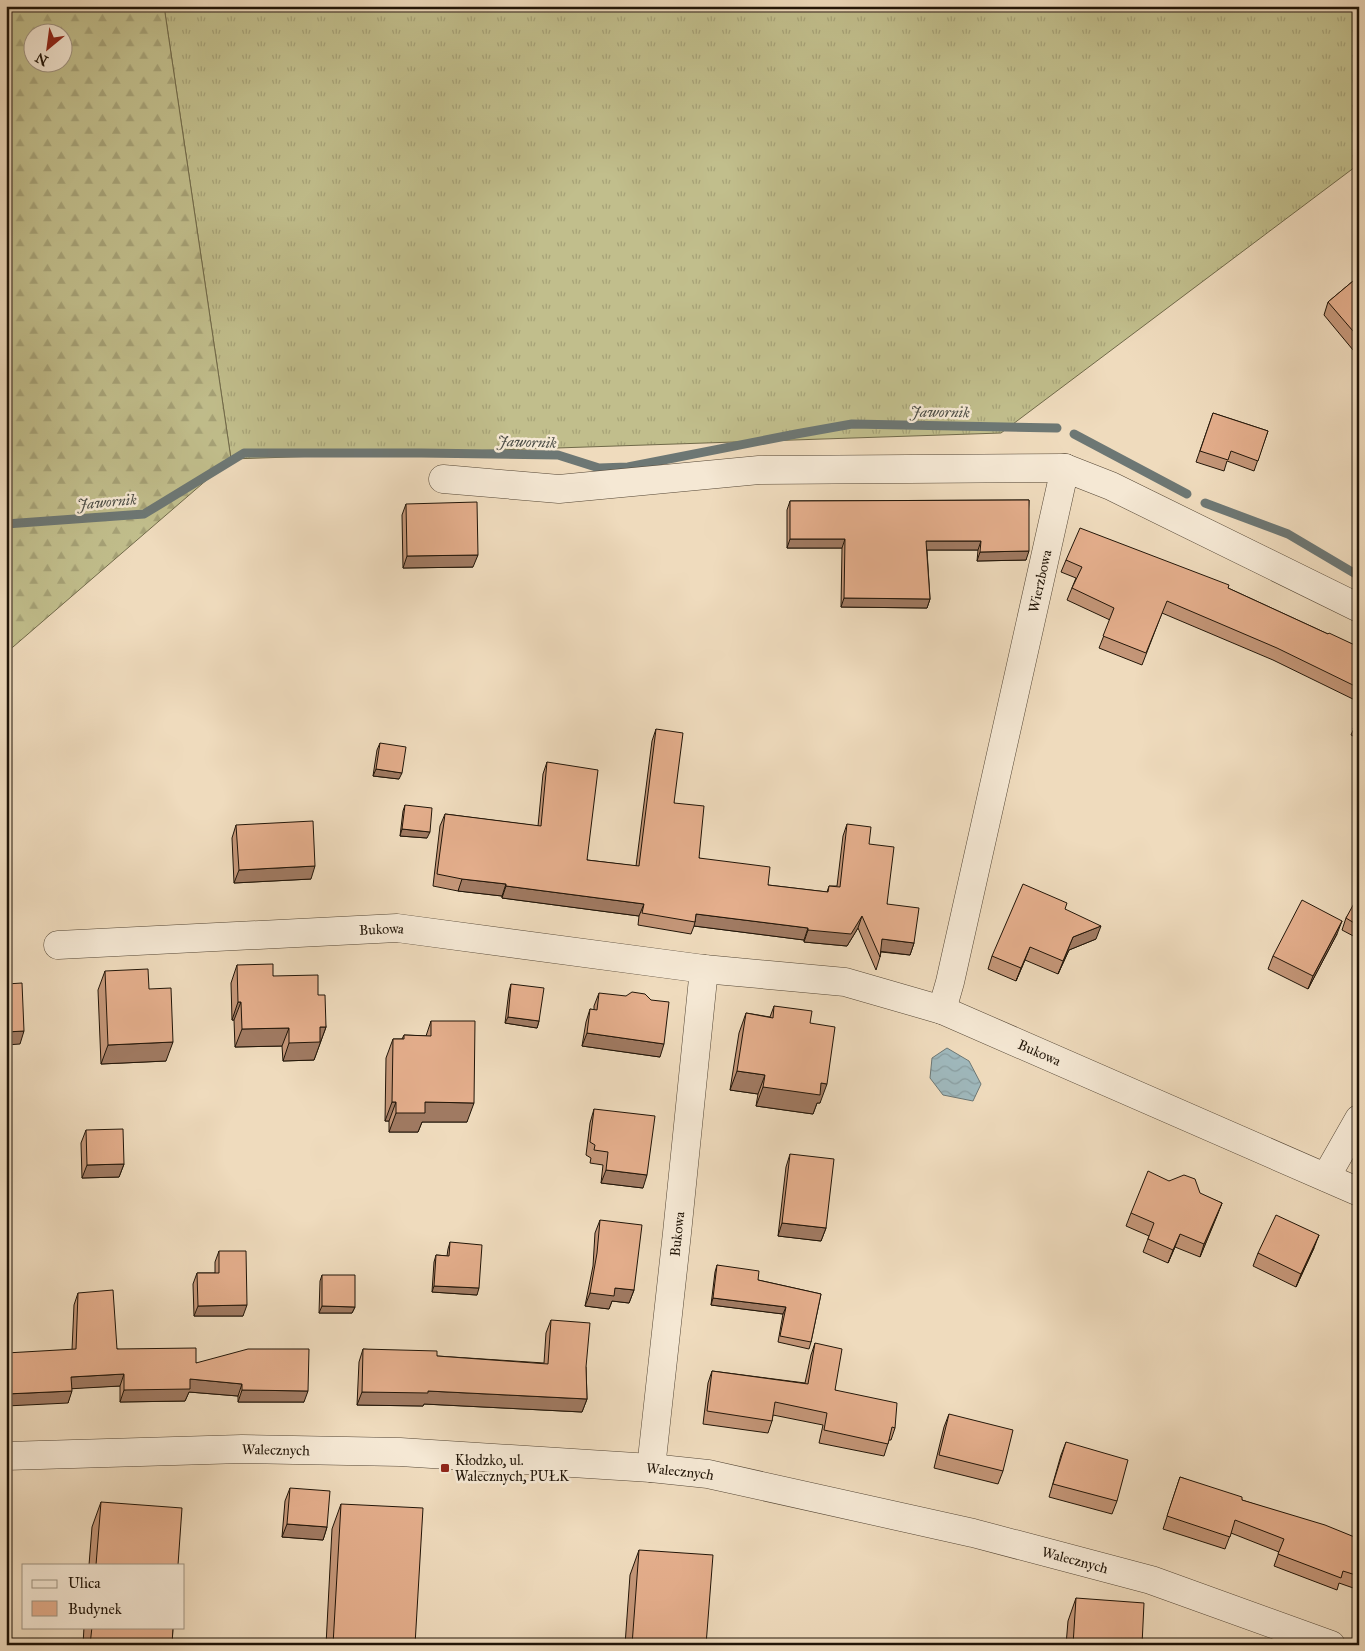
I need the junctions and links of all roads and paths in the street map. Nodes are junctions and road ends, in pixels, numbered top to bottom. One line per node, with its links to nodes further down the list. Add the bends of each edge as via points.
1 (1065, 468): 2 (street, via 759,470 560,489); 3 (street, via 1111,486); 6 (street, Wierzbowa)
2 (443, 479)
3 (1359, 608)
4 (58, 945): 5 (street, Bukowa, via 397,928)
5 (704, 969): 6 (street, Bukowa, via 845,982); 11 (street, Bukowa, via 678,1233)
6 (942, 1010): 8 (street, Bukowa)
7 (1359, 1119): 8 (street)
8 (1326, 1178): 9 (street, Bukowa)
9 (1359, 1192)
10 (6, 1456): 11 (street, Walecznych, via 242,1449 400,1452)
11 (650, 1468): 12 (street, Walecznych, via 708,1474 982,1536 1151,1580)
12 (1331, 1645)

